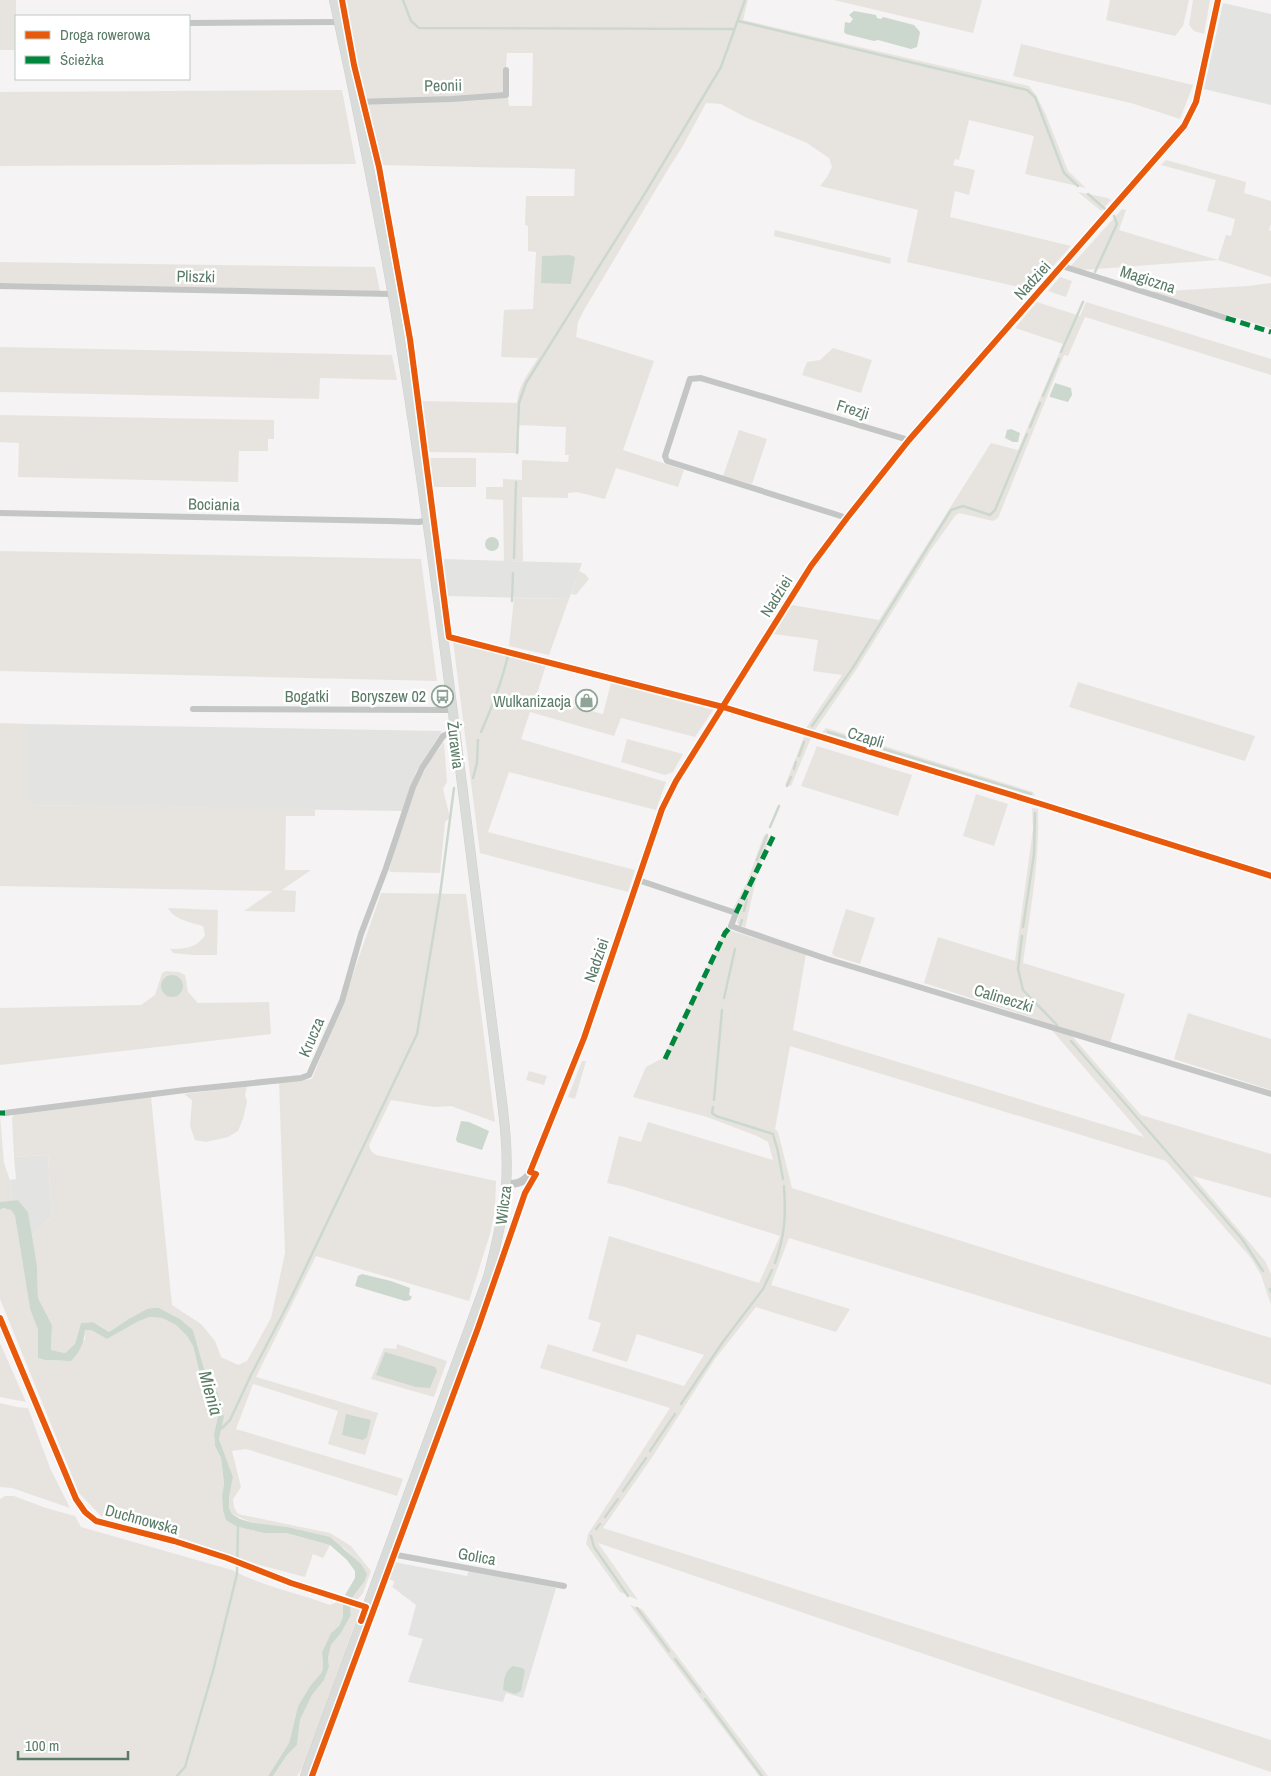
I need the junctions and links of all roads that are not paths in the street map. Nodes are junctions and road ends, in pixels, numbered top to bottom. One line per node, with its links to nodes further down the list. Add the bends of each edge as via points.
1 (334, 0): 3 (main road, Żurawia)
2 (1218, 0): 7 (street, Nadziei, via 1196,102 1187,121)
3 (339, 22): 4 (street); 6 (main road, Żurawia)
4 (190, 23)
5 (506, 70): 6 (street, Peonii, via 506,95)
6 (356, 102): 9 (main road, Żurawia)
7 (1062, 266): 10 (street, Magiczna); 11 (street, Nadziei)
8 (0, 286): 9 (street, Pliszki)
9 (392, 294): 14 (main road, Żurawia)
10 (1226, 318)
11 (909, 440): 13 (street, Nadziei); 13 (street, Frezji, via 701,378 690,379 665,459)
12 (0, 513): 14 (street, Bociania, via 388,522)
13 (847, 518): 16 (street, Nadziei, via 811,566)
14 (427, 520): 15 (main road, Żurawia)
15 (446, 636): 16 (street, Czapli); 18 (main road, Żurawia)
16 (723, 707): 21 (street, Czapli); 22 (street, Nadziei, via 662,809)
17 (193, 709): 18 (street, Bogatki)
18 (452, 710): 19 (main road, Żurawia)
19 (454, 731): 20 (main road, Żurawia); 24 (street, Krucza, via 443,736 413,787 361,934 342,1001 306,1078)
20 (472, 869): 25 (main road, Wilcza, via 506,1136)
21 (1271, 876)
22 (638, 880): 23 (street, Calineczki, via 736,913 731,926 827,959); 25 (street, Nadziei, via 584,1038 530,1172 522,1182)
23 (1271, 1094)
24 (5, 1113)
25 (506, 1184): 27 (main road, Wilcza, via 502,1220 488,1277)
26 (0, 1318): 29 (street, Duchnowska, via 76,1499 96,1521 174,1541)
27 (386, 1553): 28 (street, Golica); 29 (main road, Wilcza)
28 (564, 1586)
29 (366, 1607): 30 (main road, Wilcza)
30 (305, 1776)

